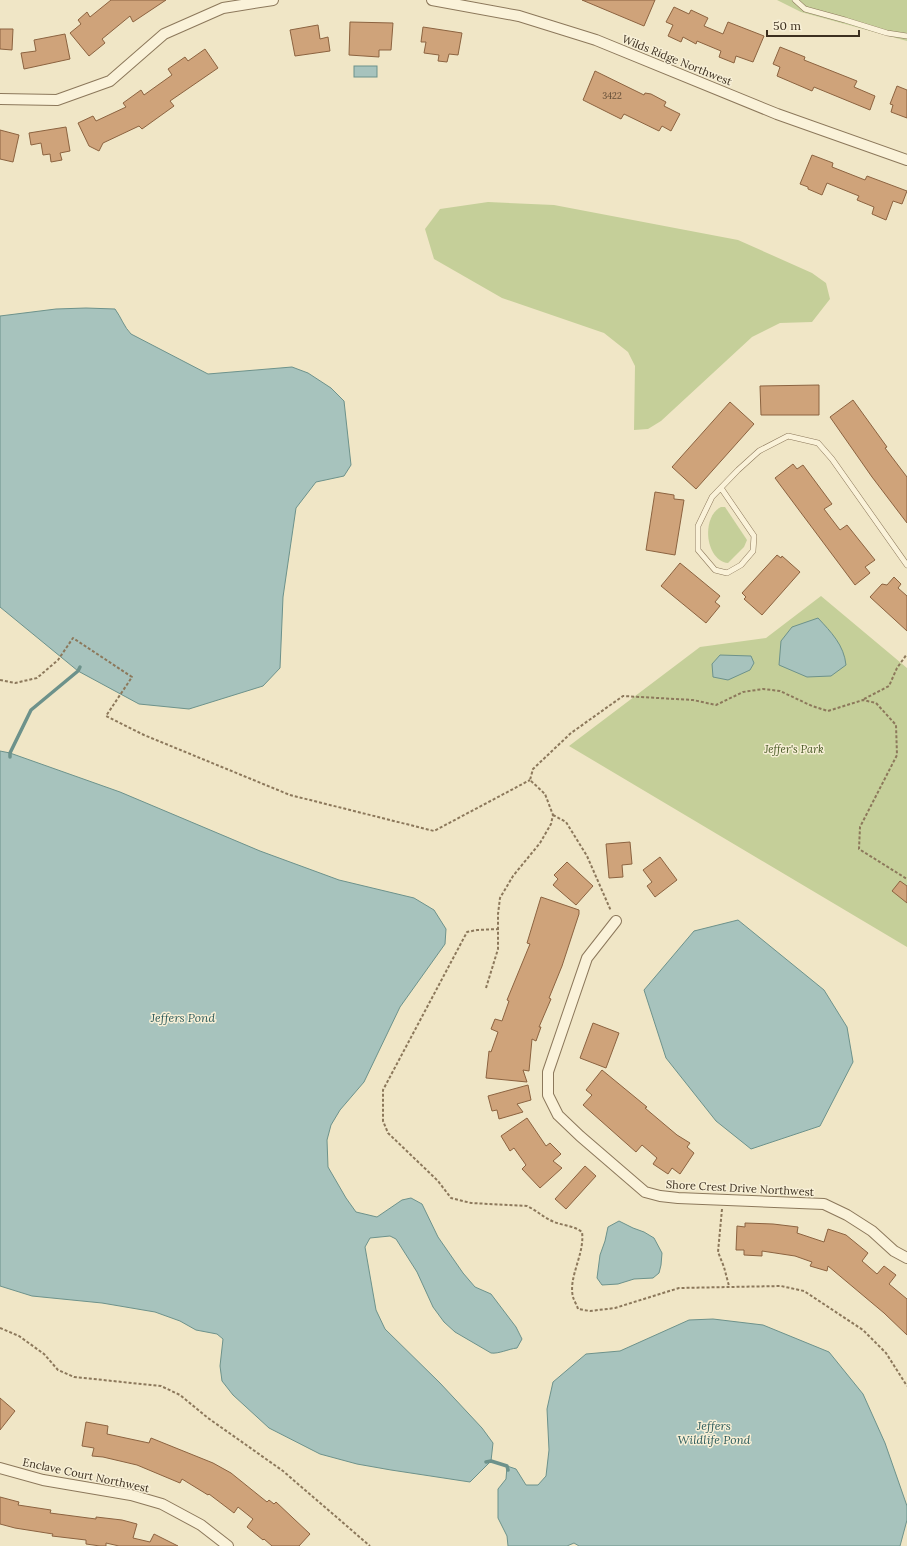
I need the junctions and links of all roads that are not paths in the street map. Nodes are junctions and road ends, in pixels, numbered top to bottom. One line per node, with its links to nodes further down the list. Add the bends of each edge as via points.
1 (273, 0): 5 (street, via 223,8 164,34 110,81 57,100)
2 (432, 0): 6 (street, Wilds Ridge Northwest, via 519,16 596,40 777,114)
3 (795, 0): 4 (lane, via 806,9 887,33)
4 (907, 36)
5 (0, 99)
6 (907, 160)
7 (721, 488): 7 (lane, via 712,497 698,526 698,550 714,570 727,573 741,565 753,551 754,536); 8 (lane, via 760,451 788,436 818,443)
8 (907, 565)
9 (616, 921): 10 (street, Shore Crest Drive Northwest, via 587,958 548,1072 548,1095 558,1115 645,1192 678,1198 824,1204 848,1215)
10 (907, 1258)
11 (0, 1468): 12 (street, Enclave Court Northwest, via 43,1480 131,1495 162,1504 200,1525)
12 (228, 1546)

